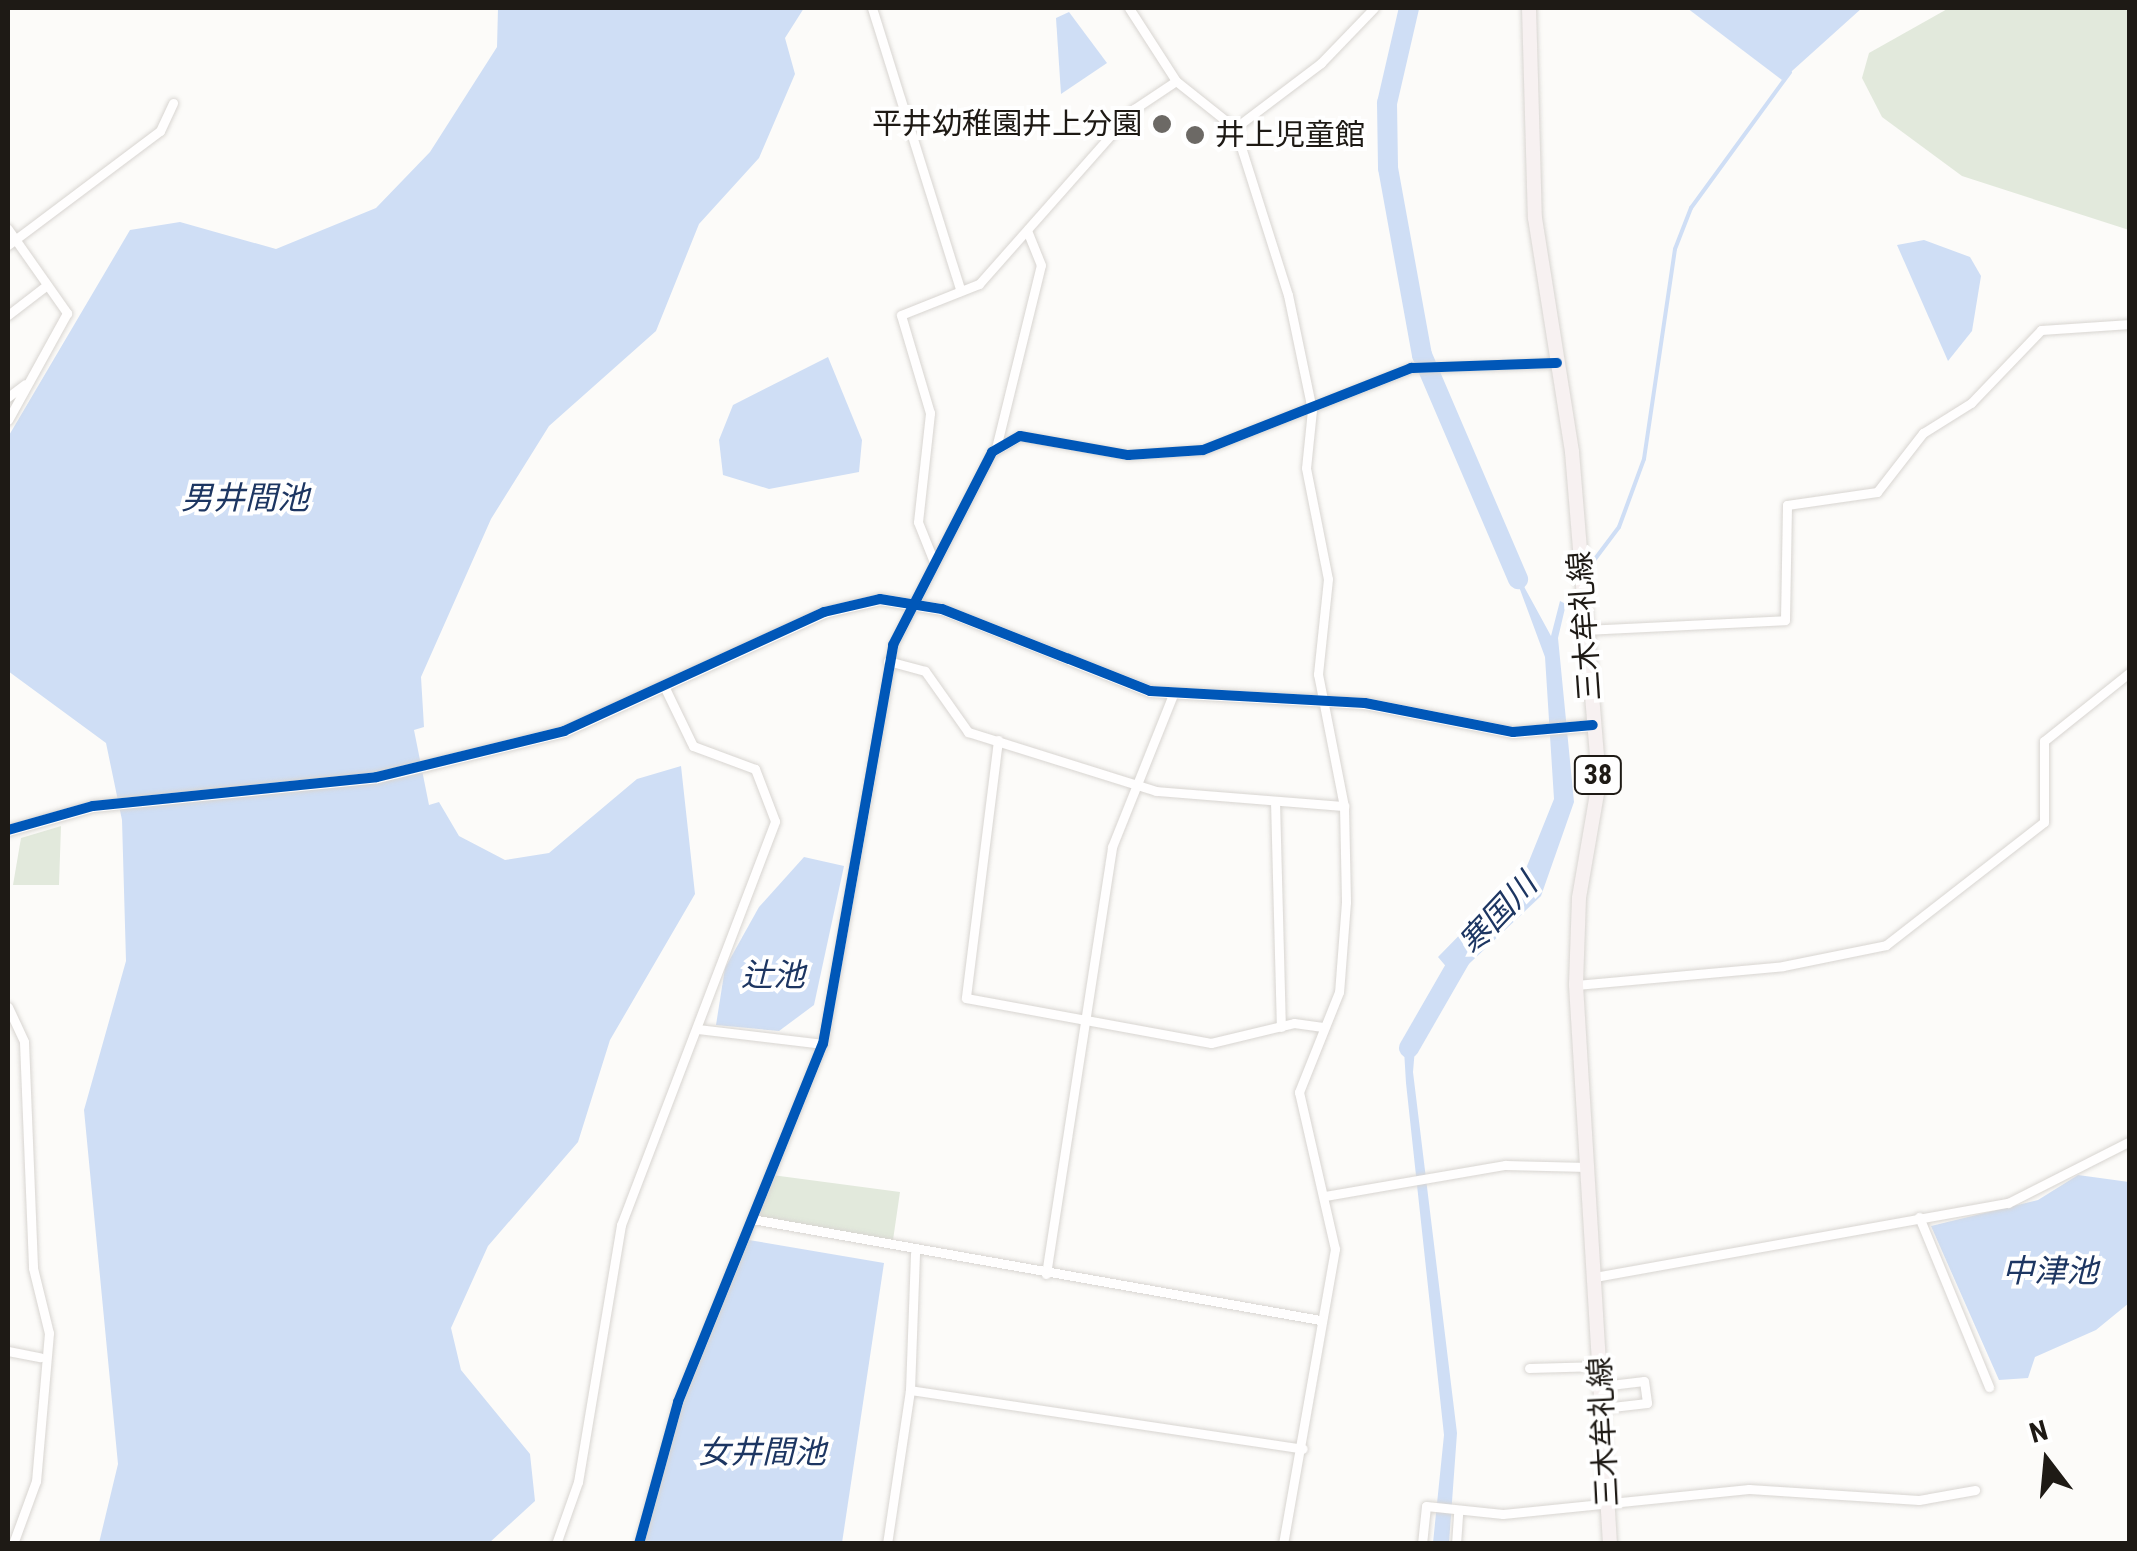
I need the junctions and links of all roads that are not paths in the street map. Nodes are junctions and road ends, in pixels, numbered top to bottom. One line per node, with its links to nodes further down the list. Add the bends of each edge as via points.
1 (872, 8): 12 (street)
2 (1129, 8): 5 (street)
3 (1374, 8): 7 (street, via 1321,63)
4 (1529, 8): 15 (main road, 三木牟礼線 / 38, via 1535,218)
5 (1176, 80): 7 (street); 9 (street, via 1134,109)
6 (173, 103): 10 (street, via 160,131)
7 (1235, 128): 18 (street, via 1288,295)
8 (8, 229): 10 (street)
9 (1027, 231): 12 (street, via 978,284); 20 (street, via 1042,265)
10 (12, 242): 11 (street)
11 (47, 285): 13 (street); 16 (street, via 67,313)
12 (960, 288): 21 (street, via 899,323 930,414 918,522)
13 (8, 315)
14 (2130, 324): 23 (street, via 2041,330 1971,403 1924,432 1877,492 1787,505 1786,620)
15 (1557, 362): 18 (street, via 1411,368); 23 (main road, 三木牟礼線 / 38)
16 (31, 379): 17 (street); 19 (street)
17 (8, 397)
18 (1312, 410): 20 (street, via 1176,454 1020,436); 28 (street, via 1306,468 1328,580 1317,652)
19 (8, 420)
20 (996, 448): 21 (street)
21 (934, 562): 22 (street)
22 (914, 601): 24 (street); 26 (street, via 824,612); 27 (street, via 1102,678)
23 (1584, 630): 29 (main road, 三木牟礼線 / 38)
24 (888, 662): 30 (street, via 925,671 968,732); 41 (street)
25 (2130, 672): 35 (street, via 2044,741 2044,822 1886,944 1783,966)
26 (664, 686): 34 (street, via 564,732 433,766 93,806); 40 (street, via 693,746 755,768 775,822)
27 (1174, 692): 28 (street); 31 (street)
28 (1323, 700): 29 (street, via 1547,731); 33 (street)
29 (1593, 725): 35 (main road, 三木牟礼線 / 38, via 1599,782 1579,898)
30 (998, 740): 31 (street); 37 (street, via 966,998)
31 (1132, 784): 32 (street); 37 (street, via 1112,847)
32 (1275, 801): 33 (street); 38 (street)
33 (1344, 806): 39 (street, via 1343,958)
34 (8, 830)
35 (1576, 985): 43 (main road, 三木牟礼線 / 38)
36 (8, 1006): 52 (street, via 24,1042 33,1268 49,1332)
37 (1088, 1024): 38 (street, via 1223,1044); 48 (street)
38 (1281, 1027): 39 (street)
39 (1323, 1027): 44 (street, via 1299,1092)
40 (698, 1029): 41 (street); 64 (street, via 621,1226 582,1464)
41 (823, 1044): 46 (street)
42 (2130, 1141): 45 (street, via 2036,1193)
43 (1587, 1167): 44 (street, via 1436,1176); 49 (main road, 三木牟礼線 / 38)
44 (1325, 1196): 50 (street, via 1335,1250)
45 (1919, 1217): 49 (street); 56 (street)
46 (752, 1218): 47 (street); 65 (street, via 672,1418)
47 (915, 1253): 48 (street); 57 (street)
48 (1046, 1274): 50 (street)
49 (1595, 1276): 53 (main road, 三木牟礼線 / 38)
50 (1320, 1320): 59 (street)
51 (8, 1350): 52 (street)
52 (40, 1357): 63 (street, via 36,1480)
53 (1600, 1366): 54 (street); 55 (main road, 三木牟礼線 / 38)
54 (1529, 1368)
55 (1602, 1386): 58 (main road, 三木牟礼線 / 38); 58 (street, via 1644,1381 1647,1402)
56 (1989, 1388)
57 (910, 1390): 59 (street); 66 (street)
58 (1603, 1408): 61 (main road, 三木牟礼線 / 38)
59 (1303, 1449): 67 (street)
60 (1974, 1490): 61 (street, via 1919,1500 1749,1489)
61 (1607, 1503): 62 (street); 70 (main road, 三木牟礼線 / 38)
62 (1458, 1512): 68 (street, via 1430,1508); 69 (street)
63 (13, 1544)
64 (556, 1544)
65 (639, 1544)
66 (887, 1544)
67 (1283, 1544)
68 (1422, 1544)
69 (1456, 1544)
70 (1610, 1544)

